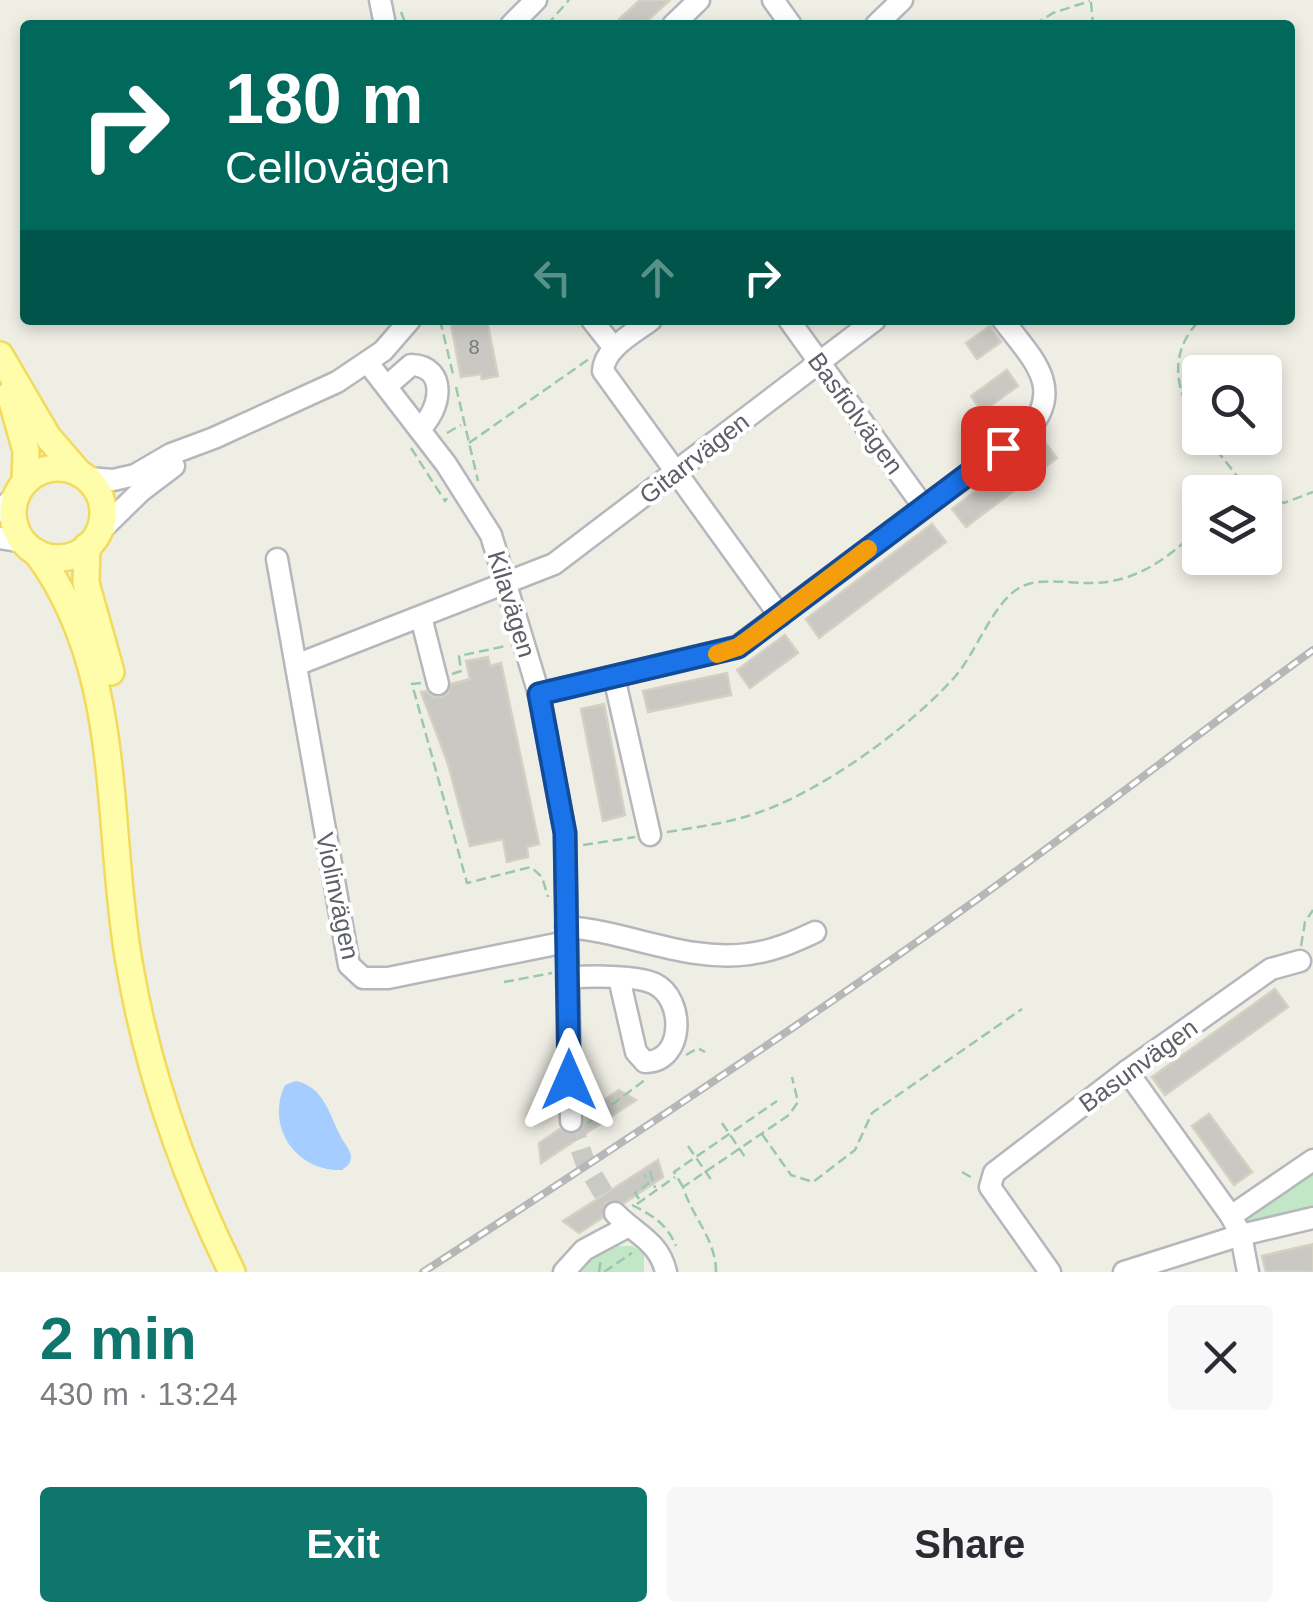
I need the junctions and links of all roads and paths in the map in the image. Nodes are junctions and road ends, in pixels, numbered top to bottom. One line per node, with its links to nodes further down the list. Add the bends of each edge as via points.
1 (536, 0): 6 (street)
2 (569, 0): 7 (path)
3 (699, 0): 8 (street)
4 (902, 0): 9 (street)
5 (1090, 0): 10 (path)
6 (517, 20)
7 (551, 20)
8 (678, 20)
9 (881, 20)
10 (1043, 20)
11 (405, 325): 21 (street)
12 (596, 325): 18 (street)
13 (644, 325): 18 (street)
14 (793, 325): 20 (street, Basfiolvägen)
15 (868, 325): 20 (street, Gitarrvägen)
16 (1008, 325): 36 (street, via 1045,384 1040,416)
17 (1196, 325): 22 (path, via 1177,367)
18 (612, 346): 28 (path); 30 (street, via 602,364 606,378)
19 (0, 358): 32 (main road, via 48,436); 34 (main road, via 27,464)
20 (819, 362): 30 (street, Gitarrvägen); 36 (street, Basfiolvägen)
21 (368, 363): 23 (street, Kilavägen); 27 (street)
22 (1182, 383)
23 (387, 386): 25 (street, Kilavägen); 25 (street, via 411,365 433,373 438,394)
24 (463, 424): 26 (path)
25 (420, 429): 41 (street, Kilavägen, via 490,535)
26 (442, 437)
27 (214, 438): 32 (street, via 135,476); 37 (street, via 154,480)
28 (467, 444)
29 (1220, 455): 31 (path)
30 (677, 472): 41 (street, Gitarrvägen, via 554,564); 42 (street)
31 (1236, 475)
32 (83, 476): 34 (main road, via 55,468 36,473); 37 (main road, via 102,504)
33 (1313, 492): 35 (path)
34 (14, 495): 38 (main road)
35 (1282, 502)
36 (923, 506): 42 (street)
37 (92, 540): 38 (main road, via 63,557); 89 (main road, via 86,583 114,685 142,962 188,1142)
38 (20, 544): 88 (main road, via 58,583 87,645 133,982 177,1145)
39 (1182, 544): 49 (path, via 1125,579 1018,589 954,679 836,772 759,812)
40 (277, 559): 45 (street, Violinvägen)
41 (507, 584): 43 (street); 44 (street, Kilavägen)
42 (780, 616): 46 (street, via 738,647)
43 (421, 617): 45 (street); 47 (street)
44 (525, 643): 47 (path, via 459,656 461,671); 48 (street, Kilavägen)
45 (296, 665): 54 (street, Violinvägen, via 345,955 354,972 388,978)
46 (614, 677): 48 (street); 49 (street)
47 (438, 682): 51 (path, via 409,685 467,883)
48 (539, 694): 54 (street, Kilavägen, via 565,833)
49 (650, 835): 50 (path)
50 (582, 846)
51 (531, 867)
52 (1313, 910): 55 (path, via 1302,932)
53 (815, 932): 54 (street, via 747,955)
54 (566, 935): 56 (street, Kilavägen)
55 (1300, 960): 60 (street, Basunvägen, via 1271,970)
56 (563, 975): 57 (street); 58 (path); 68 (street, Kilavägen)
57 (619, 978)
58 (504, 982)
59 (1022, 1010): 71 (path, via 872,1113 855,1150 813,1182 791,1176)
60 (1127, 1072): 87 (street); 93 (street, Basunvägen, via 997,1169 988,1184)
61 (654, 1074): 64 (path)
62 (792, 1077): 71 (path, via 795,1108)
63 (776, 1102): 70 (path)
64 (613, 1105): 65 (path); 66 (path)
65 (608, 1110): 67 (path); 68 (path)
66 (617, 1110)
67 (612, 1114)
68 (579, 1122)
69 (722, 1124): 70 (path)
70 (730, 1134): 73 (path); 74 (path)
71 (762, 1134): 73 (path)
72 (688, 1146): 74 (path)
73 (739, 1147): 75 (path); 77 (path)
74 (695, 1157): 77 (path); 80 (path)
75 (746, 1157)
76 (1313, 1160): 87 (street)
77 (704, 1170): 81 (path); 82 (path)
78 (650, 1172): 83 (path)
79 (645, 1175): 84 (path, via 648,1184 635,1193)
80 (676, 1176): 82 (path); 83 (path)
81 (712, 1181)
82 (682, 1187): 92 (path, via 710,1241)
83 (656, 1190): 84 (path)
84 (639, 1200): 85 (path)
85 (627, 1216): 90 (street); 91 (street, via 658,1250)
86 (1313, 1218): 87 (street)
87 (1236, 1226): 94 (street); 95 (street)
88 (232, 1272)
89 (246, 1272)
90 (564, 1272)
91 (666, 1272)
92 (716, 1272)
93 (1050, 1272)
94 (1124, 1272)
95 (1248, 1272)

